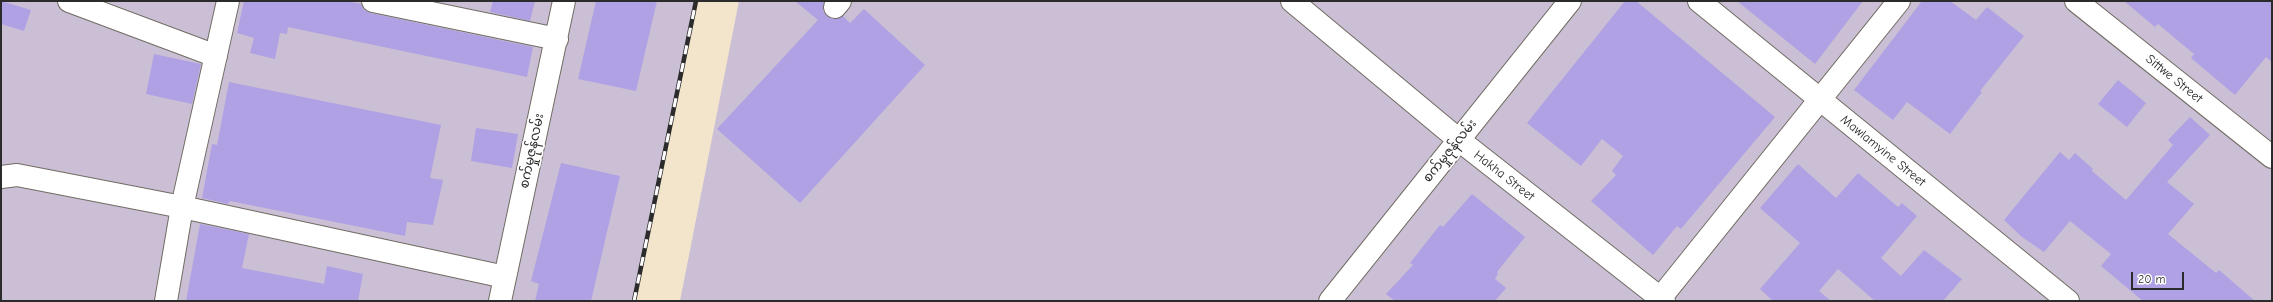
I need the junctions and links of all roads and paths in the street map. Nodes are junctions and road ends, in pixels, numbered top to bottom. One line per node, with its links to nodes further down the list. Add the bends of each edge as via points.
1 (70, 1): 11 (street)
2 (228, 1): 11 (street)
3 (373, 1): 10 (street)
4 (564, 1): 10 (street, စက်မှုဇုန်လမ်း)
5 (1292, 1): 13 (street, Hakha Street)
6 (1570, 1): 13 (street, စက်မှုဇုန်လမ်း)
7 (1699, 1): 12 (street, Mawlamyine Street)
8 (1899, 1): 12 (street)
9 (2076, 1): 14 (street, Sittwe Street)
10 (556, 39): 17 (street, စက်မှုဇုန်လမ်း)
11 (216, 56): 16 (street)
12 (1821, 101): 18 (street); 22 (street, Mawlamyine Street)
13 (1459, 140): 18 (street, Hakha Street); 21 (street, စက်မှုဇုန်လမ်း)
14 (2272, 157)
15 (1, 177): 16 (street, via 17,175)
16 (182, 207): 17 (street); 19 (street)
17 (505, 276): 20 (street, စက်မှုဇုန်လမ်း)
18 (1661, 300)
19 (166, 301)
20 (500, 301)
21 (1330, 301)
22 (2068, 301)

